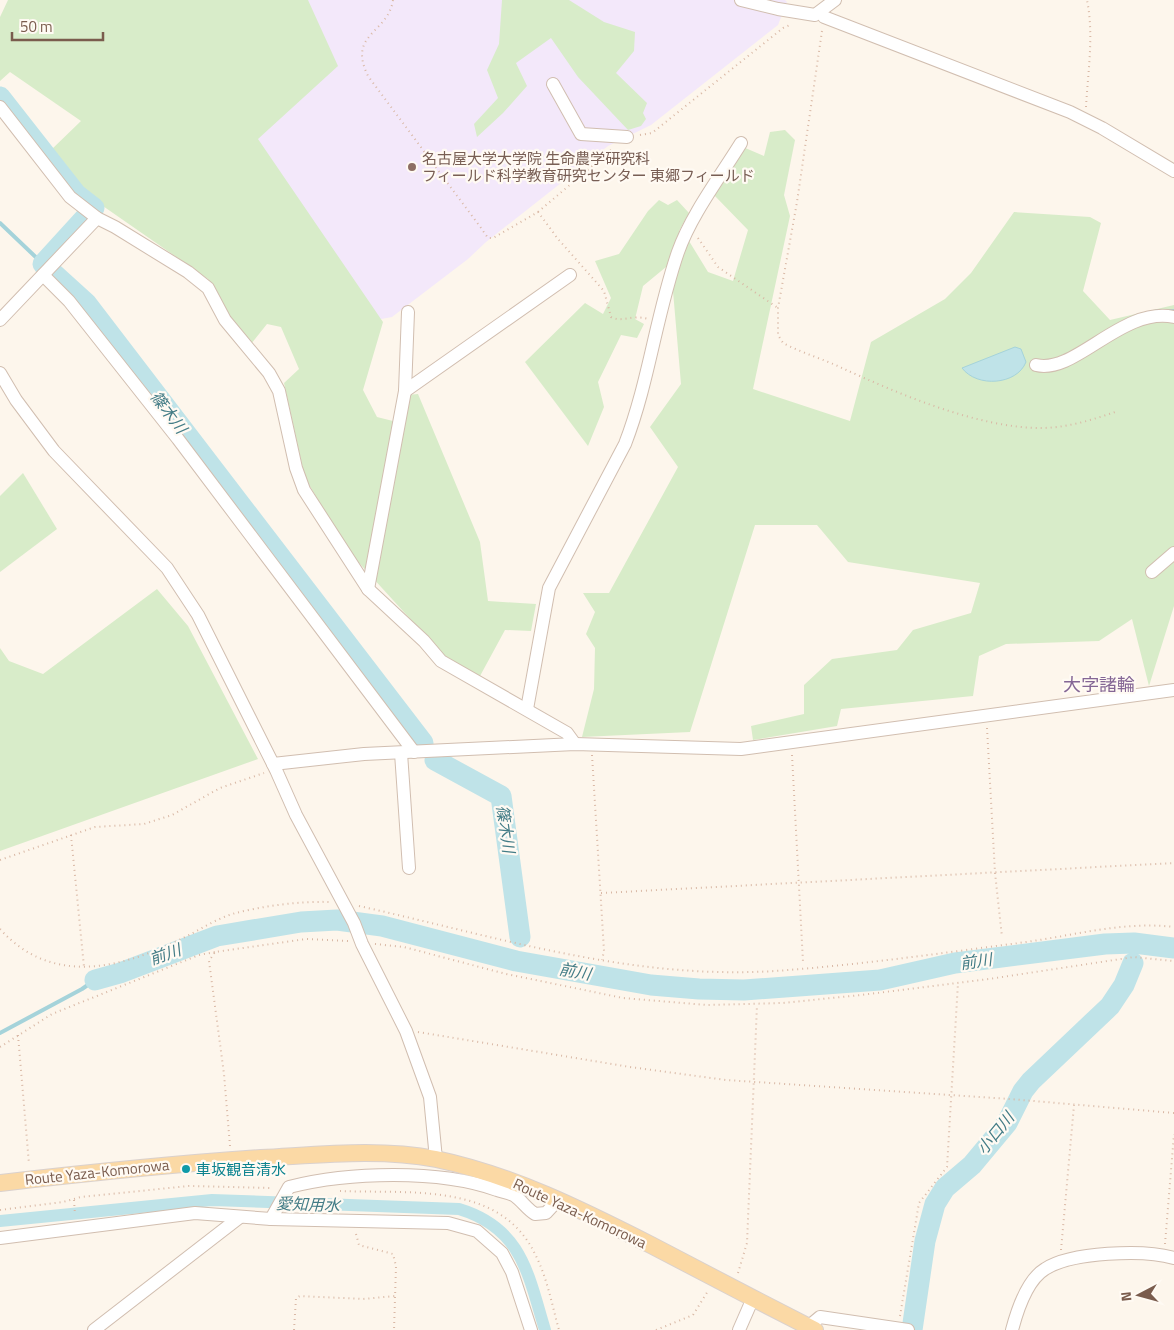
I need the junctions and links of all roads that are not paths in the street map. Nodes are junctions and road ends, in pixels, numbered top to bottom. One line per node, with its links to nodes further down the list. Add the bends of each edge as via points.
1 (741, 0): 3 (street)
2 (835, 0): 3 (street)
3 (819, 16): 8 (street, via 1025,93 1084,119)
4 (553, 84): 6 (street, via 582,134)
5 (0, 107): 9 (street, via 70,197)
6 (627, 137)
7 (741, 143): 22 (street, via 678,251 625,444 549,588)
8 (1174, 171)
9 (97, 218): 11 (street); 20 (street, via 188,272 208,288 225,320 279,391 304,490)
10 (570, 274): 17 (street)
11 (44, 275): 14 (street); 24 (street, via 69,301 167,424 372,694)
12 (408, 312): 17 (street)
13 (1174, 317): 15 (street, via 1136,320 1065,360 1044,367)
14 (0, 320)
15 (1036, 365)
16 (0, 372): 25 (street, via 16,400 54,451 167,568 198,615)
17 (405, 391): 20 (street)
18 (1174, 553): 19 (street)
19 (1152, 572)
20 (368, 589): 22 (street, via 424,640 441,661)
21 (1174, 690): 23 (street, via 741,748)
22 (527, 709): 23 (street, via 567,733)
23 (575, 744): 24 (street)
24 (407, 752): 25 (street, via 303,759); 26 (street)
25 (275, 767): 27 (street, via 296,815 344,902 406,1031 430,1097)
26 (410, 868)
27 (436, 1159): 28 (main road, Route Yaza-Komorowa, via 403,1154 354,1153 144,1166); 29 (main road, Route Yaza-Komorowa, via 528,1186)
28 (0, 1183)
29 (558, 1200): 31 (street, via 546,1212 535,1214 515,1196 464,1180 431,1176 349,1176 288,1187); 34 (main road, Route Yaza-Komorowa)
30 (240, 1216): 31 (street); 32 (street, via 195,1214); 37 (street)
31 (271, 1219): 38 (street, via 448,1223 477,1231 502,1253 512,1272)
32 (0, 1238)
33 (1169, 1256): 40 (street, via 1142,1252 1062,1261 1036,1277)
34 (753, 1298): 35 (main road, Route Yaza-Komorowa); 39 (street)
35 (812, 1328): 36 (street, via 820,1317)
36 (903, 1329)
37 (94, 1330)
38 (531, 1330)
39 (739, 1330)
40 (1012, 1330)

